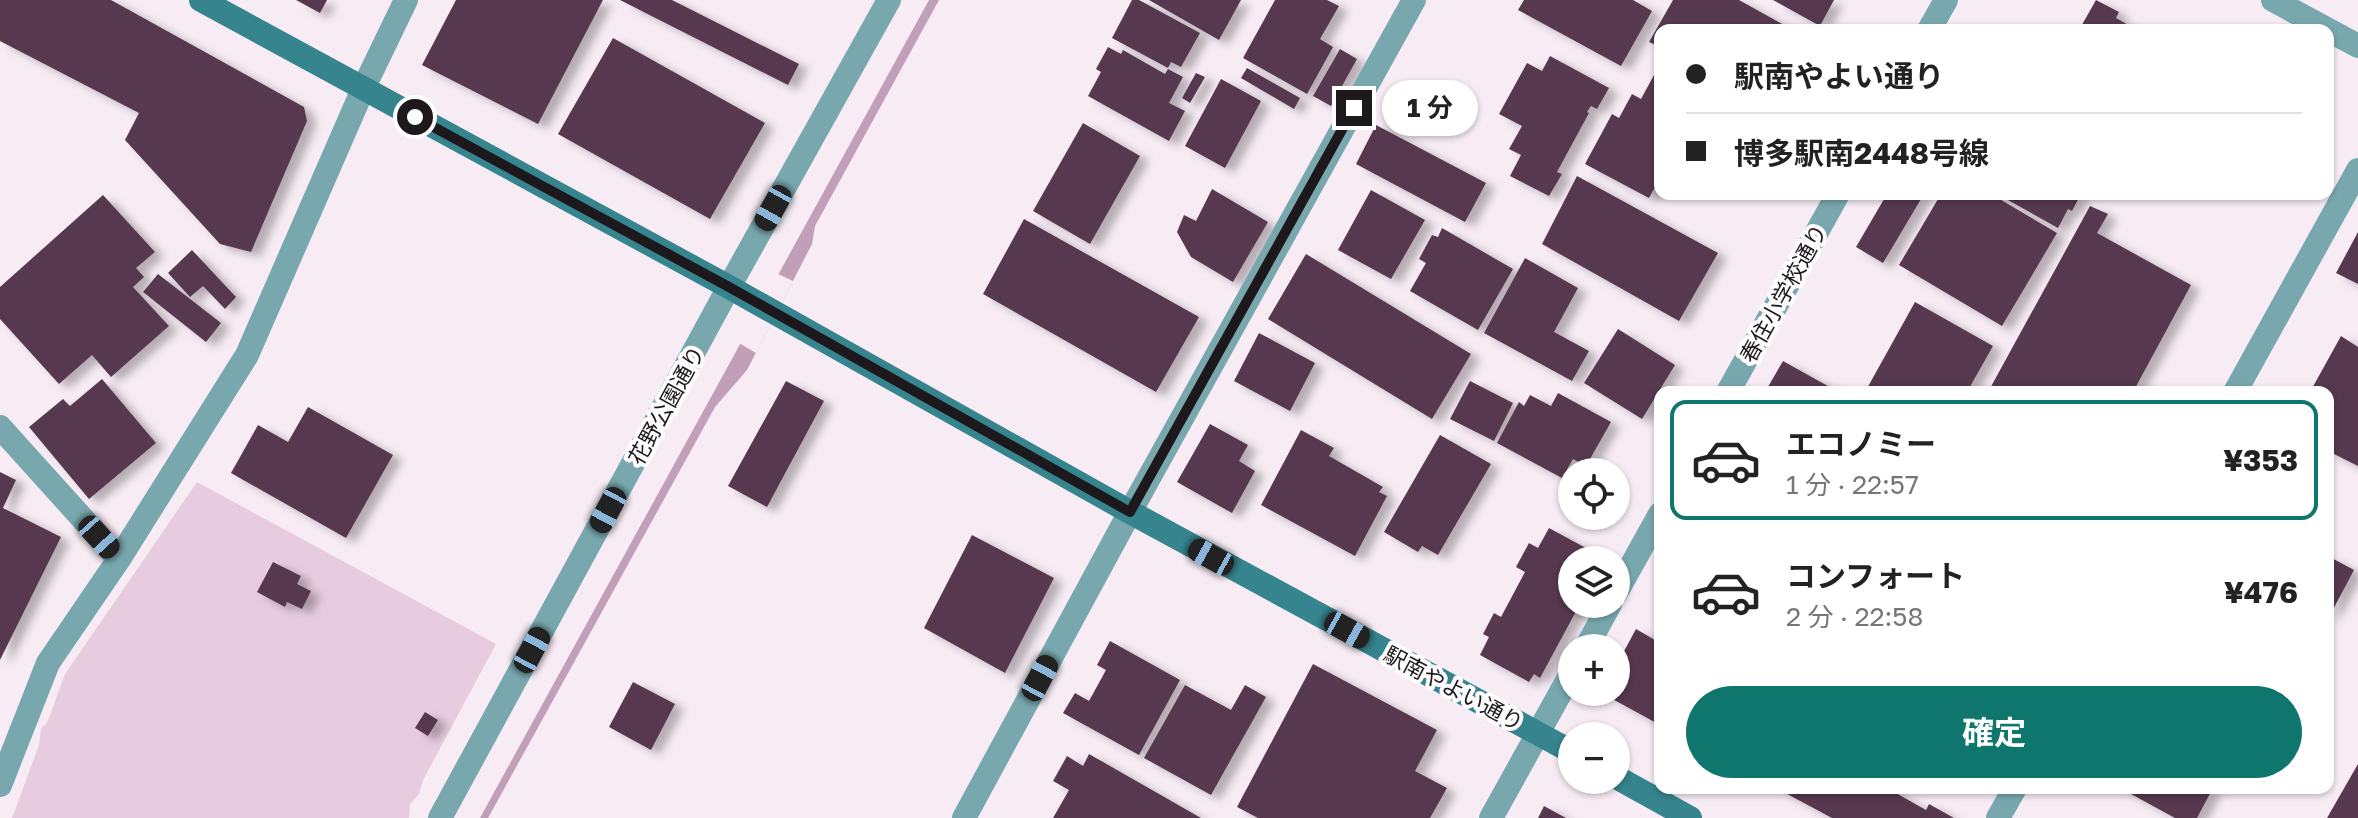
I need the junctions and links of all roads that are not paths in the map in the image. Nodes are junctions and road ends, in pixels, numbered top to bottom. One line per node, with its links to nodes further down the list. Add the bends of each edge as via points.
1 (201, 0): 11 (street, 駅南やよい通り)
2 (406, 0): 11 (street)
3 (889, 0): 14 (street, 花野公園通り)
4 (1414, 0): 18 (street)
5 (1946, 0): 7 (street)
6 (2273, 0): 8 (street)
7 (1932, 24)
8 (2317, 24)
9 (2334, 33): 10 (street)
10 (2358, 46)
11 (363, 89): 14 (street, 駅南やよい通り); 20 (street, via 247,355)
12 (2358, 170): 16 (street)
13 (1835, 200): 15 (street, 春住小学校通り)
14 (729, 287): 18 (street, 駅南やよい通り); 28 (street, 花野公園通り)
15 (1731, 386)
16 (2238, 386)
17 (0, 427): 20 (street)
18 (1130, 512): 23 (street, 駅南やよい通り); 29 (street)
19 (1654, 525): 21 (street)
20 (119, 559): 25 (street, via 48,663)
21 (1630, 568)
22 (1558, 697): 23 (street)
23 (1538, 733): 24 (street, 駅南やよい通り); 30 (street)
24 (1558, 744)
25 (0, 785)
26 (1630, 785): 31 (street)
27 (2012, 794): 32 (street)
28 (440, 818)
29 (964, 818)
30 (1491, 818)
31 (1690, 818)
32 (1998, 818)

